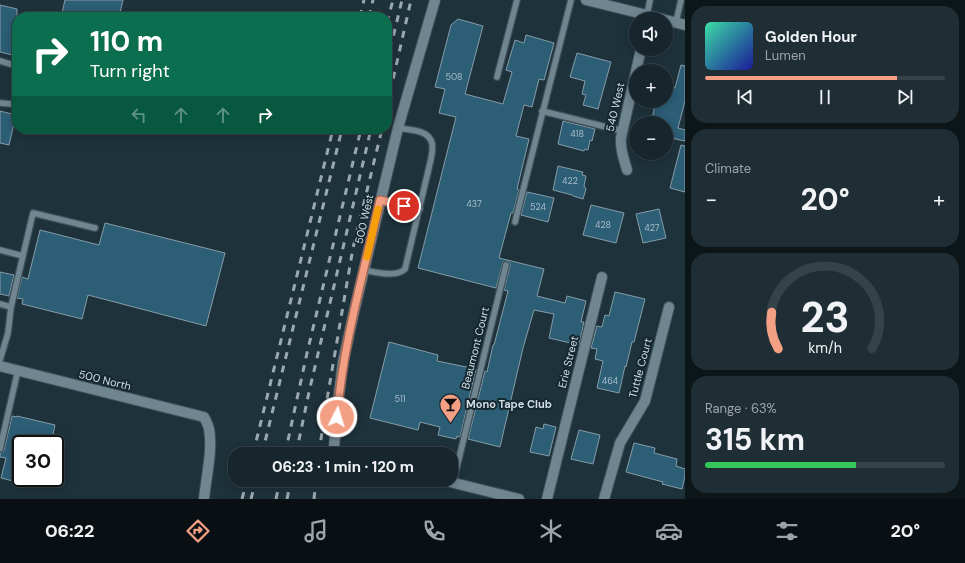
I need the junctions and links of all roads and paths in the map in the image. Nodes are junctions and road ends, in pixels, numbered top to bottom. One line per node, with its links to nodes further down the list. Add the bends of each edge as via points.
1 (435, 0): 17 (street, 500 West)
2 (517, 0): 13 (lane)
3 (571, 0): 16 (lane)
4 (586, 0): 7 (street)
5 (650, 0): 8 (lane)
6 (681, 0): 9 (lane)
7 (630, 12)
8 (649, 12)
9 (676, 22)
10 (639, 56): 18 (street, 540 West)
11 (0, 62): 12 (lane)
12 (12, 65)
13 (497, 77)
14 (0, 103): 15 (lane)
15 (12, 104)
16 (542, 111): 18 (lane); 22 (lane)
17 (398, 128): 20 (street, 500 West); 21 (lane, via 422,132 432,142 432,159)
18 (622, 131): 19 (street, 540 West, via 620,146)
19 (628, 170)
20 (380, 200): 21 (lane); 27 (street, 500 West)
21 (420, 209): 27 (lane, via 405,269 398,274)
22 (514, 222)
23 (95, 228): 25 (lane, via 33,213)
24 (0, 250): 25 (lane)
25 (23, 256): 30 (lane)
26 (506, 266): 37 (lane, Beaumont Court)
27 (364, 270): 35 (street, 500 West, via 343,362)
28 (602, 277): 41 (street, Erie Street)
29 (0, 304): 30 (lane)
30 (11, 307): 32 (lane, via 8,333)
31 (669, 307): 42 (street, Tuttle Court, via 645,401 620,442)
32 (0, 360)
33 (0, 366): 34 (street, 500 North)
34 (18, 370): 36 (lane); 39 (street, 500 North, via 204,417 210,430)
35 (337, 447)
36 (0, 449)
37 (458, 463)
38 (458, 484): 40 (street)
39 (204, 499)
40 (519, 499)
41 (547, 499)
42 (604, 499)

